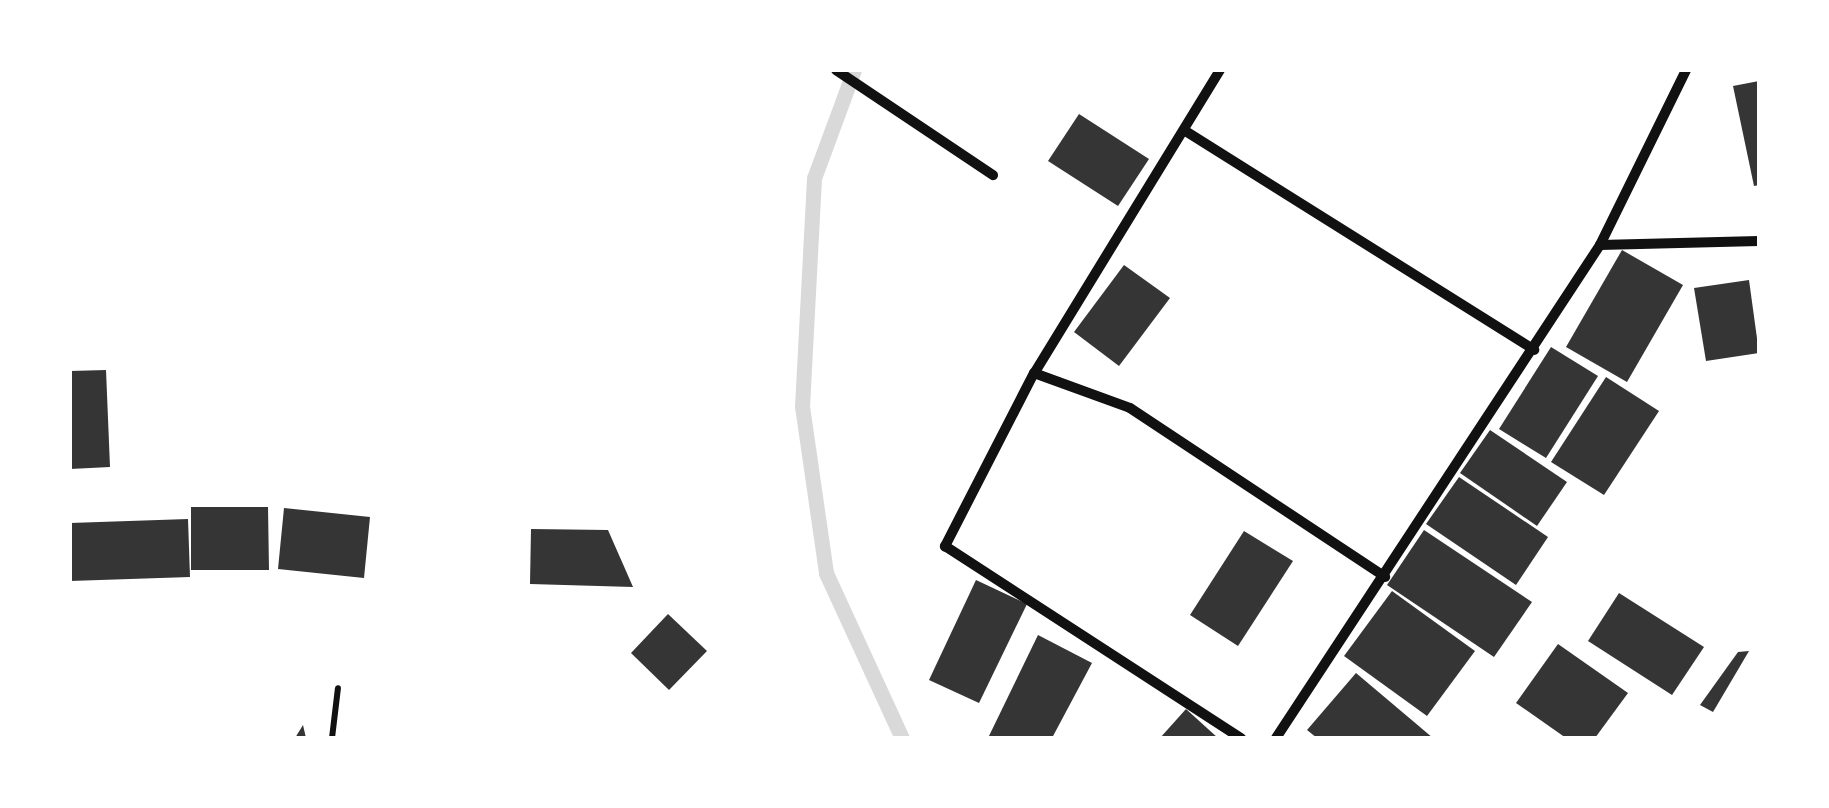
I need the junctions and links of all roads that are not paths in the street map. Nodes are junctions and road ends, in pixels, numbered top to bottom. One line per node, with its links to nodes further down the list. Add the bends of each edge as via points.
1 (1220, 70): 4 (street)
2 (1686, 70): 7 (street)
3 (839, 72): 5 (street)
4 (1187, 132): 8 (street); 9 (street)
5 (993, 175)
6 (1759, 241): 7 (street)
7 (1600, 245): 8 (street)
8 (1534, 350): 10 (street)
9 (1034, 373): 10 (street, via 1130,408); 11 (street, via 945,546)
10 (1384, 576): 12 (street)
11 (1241, 738)
12 (1276, 738)

